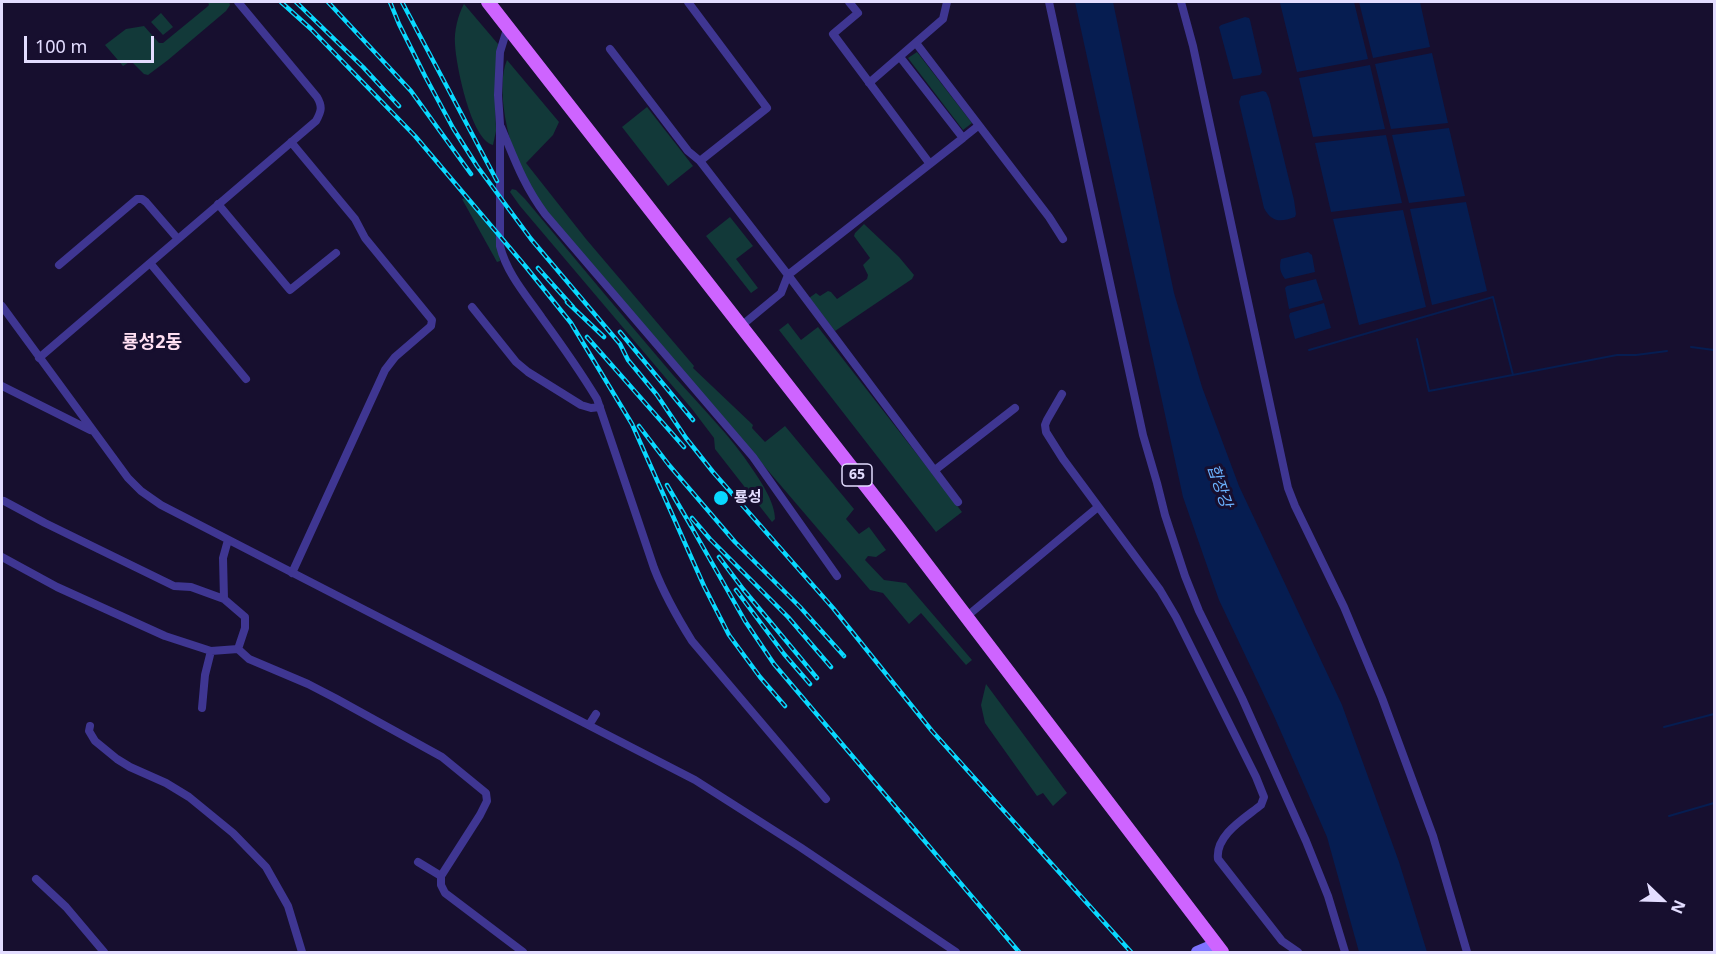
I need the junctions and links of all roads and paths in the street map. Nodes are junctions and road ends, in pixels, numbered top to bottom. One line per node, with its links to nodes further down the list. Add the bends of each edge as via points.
1 (238, 2): 16 (street, via 321,103 316,121)
2 (488, 2): 8 (main road, 65)
3 (688, 2): 17 (street, via 767,108)
4 (849, 2): 12 (street, via 858,13 833,34)
5 (947, 2): 9 (street, via 943,19)
6 (1049, 2): 63 (street, via 1143,435 1165,515 1199,611 1306,841)
7 (1181, 2): 64 (street, via 1288,488 1382,698 1430,828)
8 (508, 26): 13 (street, via 500,52); 28 (main road, 65)
9 (916, 43): 11 (street); 14 (street)
10 (610, 49): 17 (street, via 688,151)
11 (900, 57): 12 (street); 15 (street)
12 (869, 83): 18 (street)
13 (500, 124): 33 (street, via 500,246 504,260); 43 (street, via 532,197 753,457)
14 (978, 126): 15 (street); 20 (street)
15 (963, 138): 18 (street)
16 (291, 142): 19 (street); 42 (street, via 432,320 431,326 385,370)
17 (700, 161): 25 (street)
18 (930, 164): 25 (street)
19 (218, 204): 21 (street); 22 (street, via 290,290)
20 (1063, 238)
21 (178, 239): 23 (street); 24 (street, via 146,202 137,199)
22 (336, 253)
23 (150, 263): 29 (street); 30 (street)
24 (59, 265)
25 (788, 275): 28 (street, via 781,293); 36 (street)
26 (2, 306): 29 (street)
27 (472, 307): 33 (street, via 528,372 581,405)
28 (741, 326): 45 (main road, 65)
29 (39, 358): 35 (street)
30 (246, 379)
31 (2, 387): 35 (street)
32 (1062, 394): 39 (street, via 1047,420 1046,432)
33 (600, 407): 52 (street, via 668,602 692,641)
34 (1015, 408): 36 (street)
35 (93, 432): 40 (street, via 141,491)
36 (935, 470): 38 (street)
37 (4, 501): 44 (street, via 174,586)
38 (958, 502)
39 (1098, 507): 45 (street); 62 (street, via 1176,617 1264,797 1261,805 1223,837 1218,859 1282,941)
40 (228, 540): 42 (street); 44 (street, via 223,558)
41 (2, 556): 47 (street, via 118,616)
42 (292, 573): 50 (street)
43 (837, 576)
44 (224, 598): 46 (street, via 244,617 245,628)
45 (966, 617): 56 (main road, 65)
46 (238, 649): 47 (street); 54 (street, via 249,659 308,684 442,757 486,793 487,801 480,814)
47 (211, 651): 48 (street)
48 (202, 708)
49 (596, 714): 50 (street)
50 (589, 725): 60 (street, via 722,796)
51 (90, 726): 58 (street, via 95,741 130,767 195,801 266,867 288,906)
52 (826, 799)
53 (418, 861): 54 (street)
54 (441, 876): 59 (street, via 445,893)
55 (36, 879): 57 (street)
56 (1219, 948): 61 (main road)
57 (104, 952)
58 (302, 952)
59 (523, 952)
60 (956, 952)
61 (1197, 952)
62 (1299, 952)
63 (1345, 952)
64 (1467, 952)

